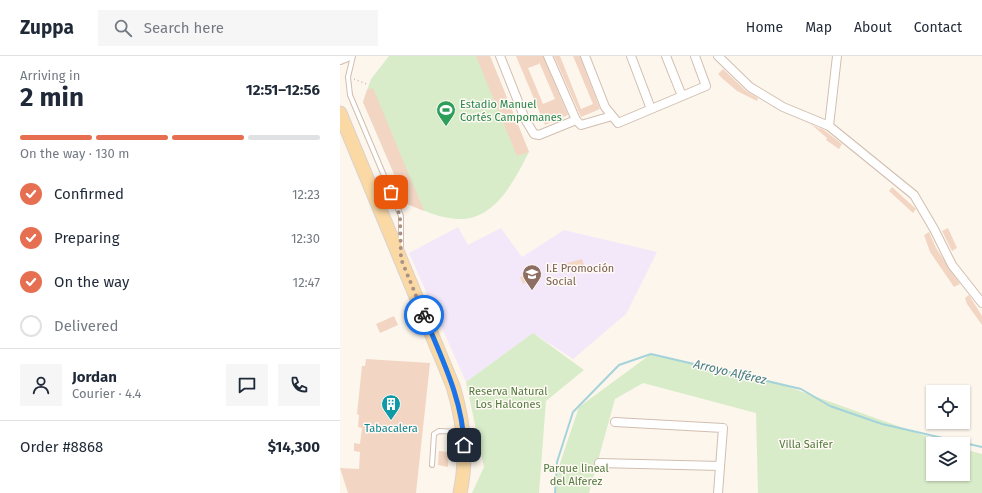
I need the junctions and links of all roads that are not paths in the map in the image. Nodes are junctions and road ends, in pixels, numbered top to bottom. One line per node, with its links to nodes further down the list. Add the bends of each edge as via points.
1 (351, 56): 10 (street); 17 (lane, via 348,77 350,95 400,216)
2 (500, 56): 15 (street, via 525,119 534,134 539,135)
3 (548, 56): 15 (street)
4 (585, 56): 14 (street, via 605,106)
5 (631, 56): 12 (street)
6 (666, 56): 11 (street)
7 (695, 56): 11 (street, via 706,86)
8 (718, 56): 16 (street, via 750,87 783,107)
9 (837, 56): 16 (street)
10 (340, 60)
11 (682, 96): 12 (street)
12 (651, 109): 14 (street, via 618,123)
13 (340, 113): 17 (main road)
14 (612, 116): 15 (street, via 581,125)
15 (576, 120)
16 (829, 126): 18 (street, via 914,196 952,265)
17 (401, 259): 20 (main road, via 453,386)
18 (982, 303)
19 (615, 422): 23 (street, via 723,428)
20 (464, 433): 22 (lane, via 439,431 434,434); 24 (main road, via 465,457)
21 (599, 463): 23 (street)
22 (432, 465)
23 (720, 466): 25 (street)
24 (460, 493)
25 (718, 493)

